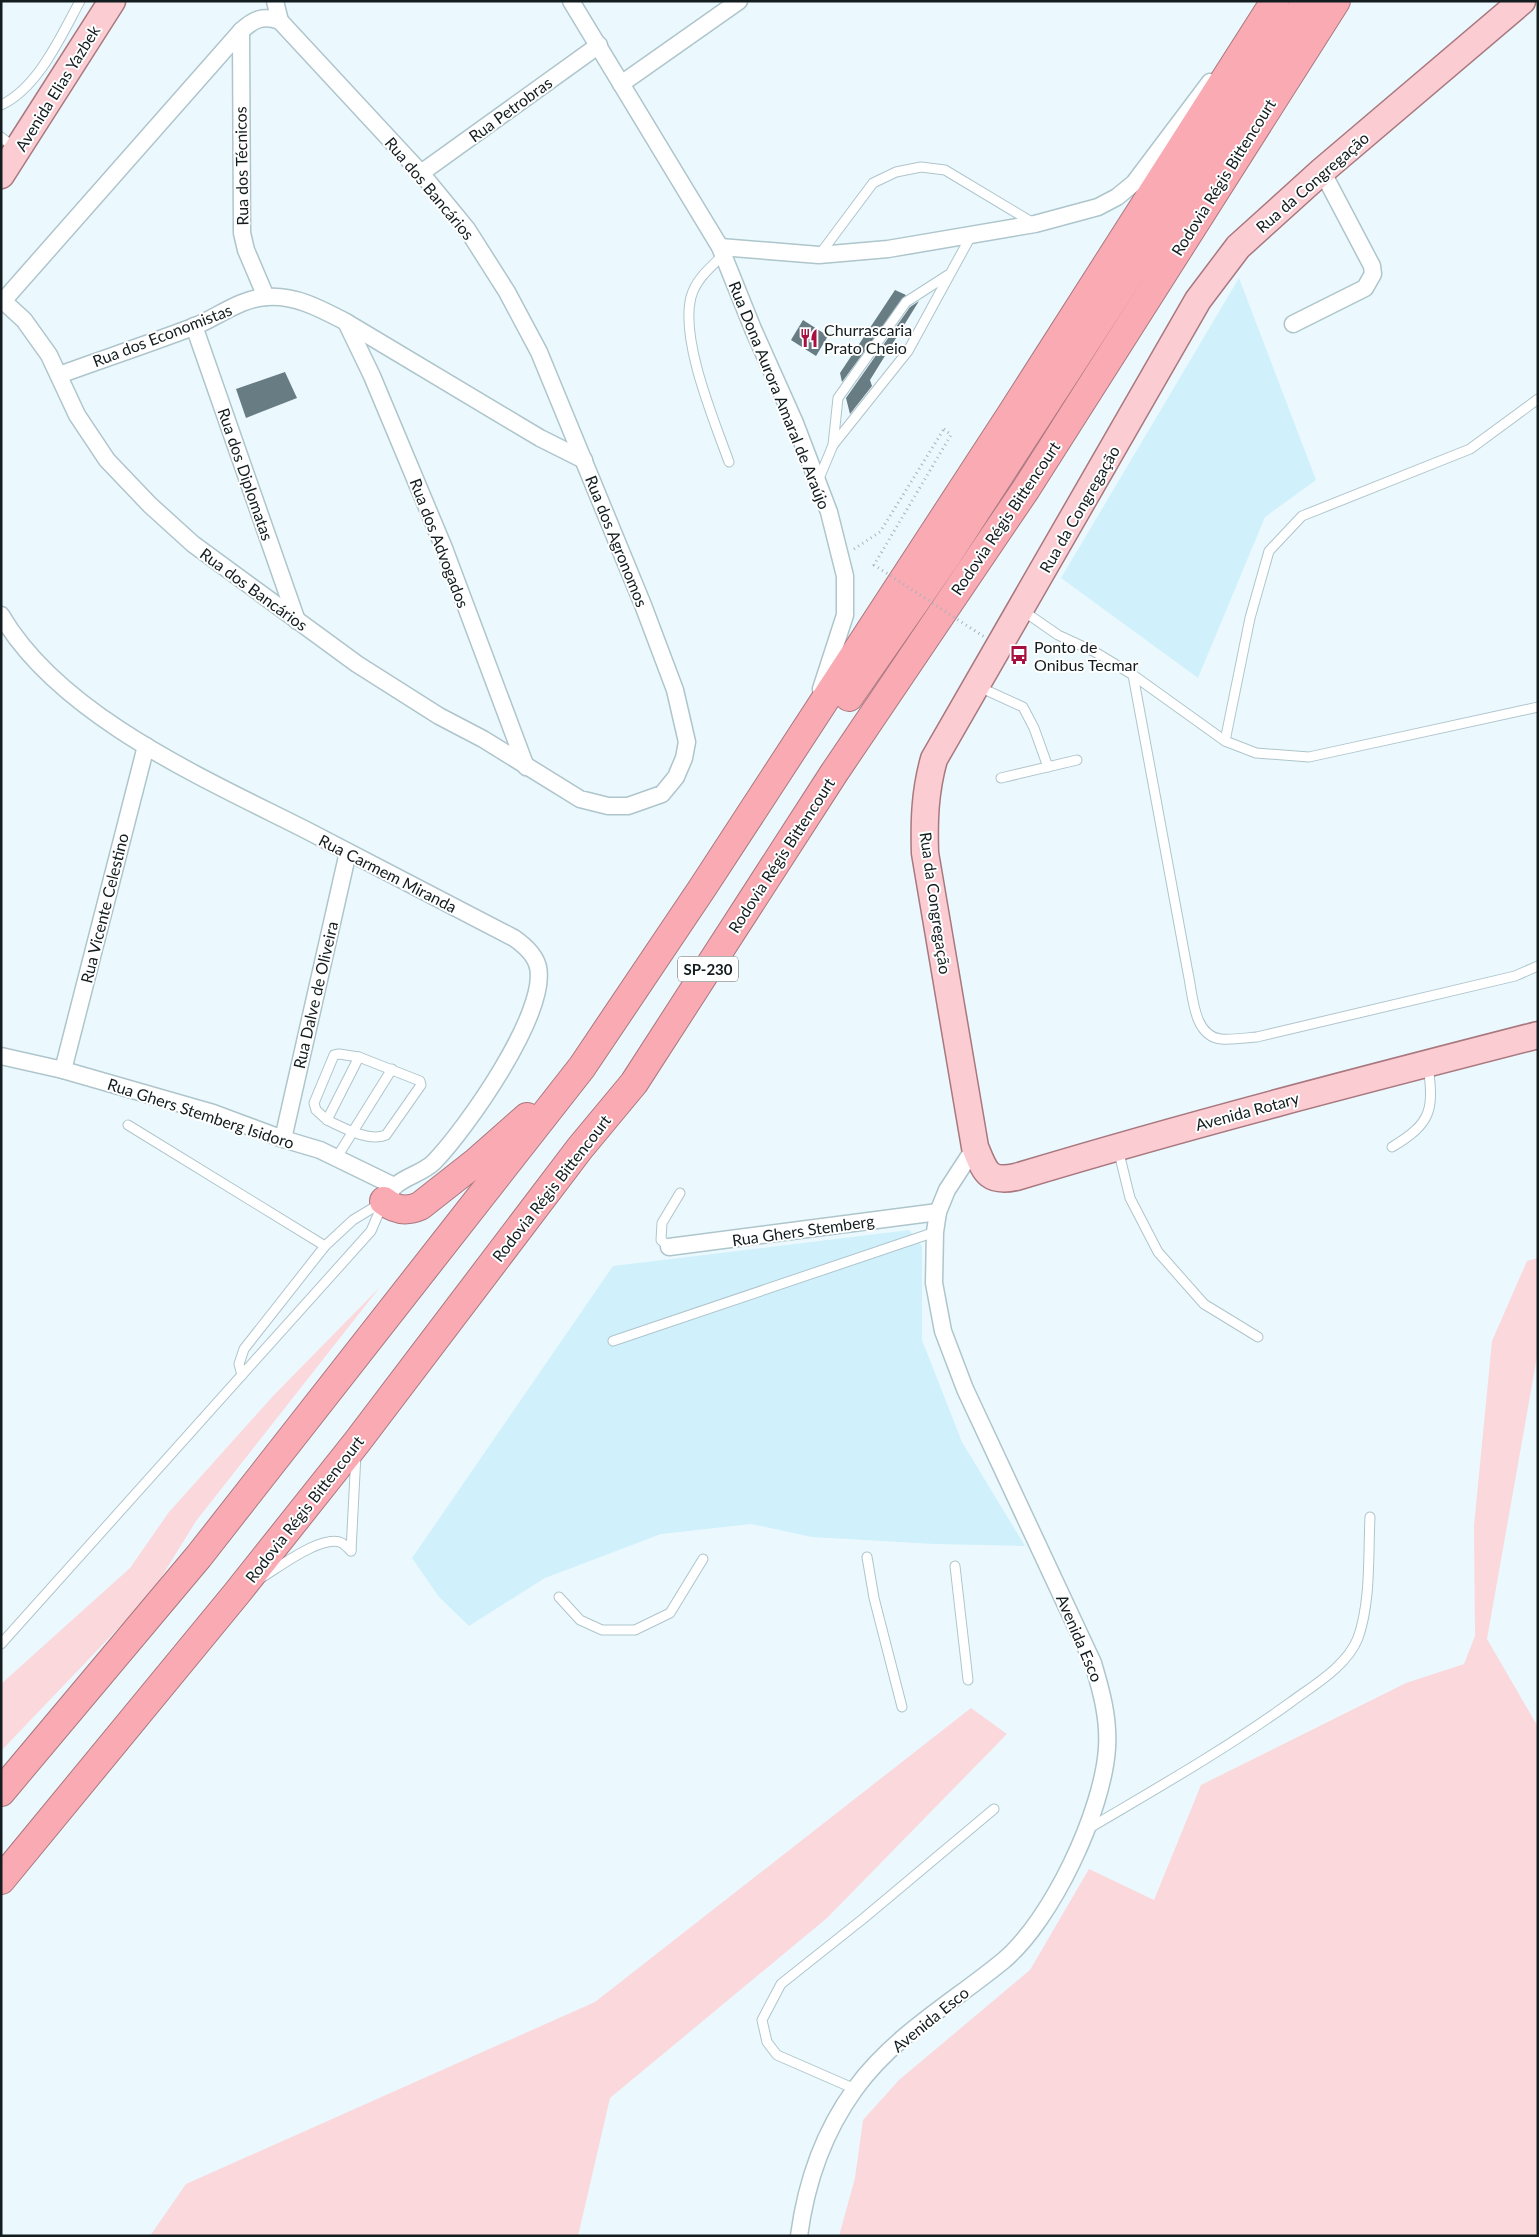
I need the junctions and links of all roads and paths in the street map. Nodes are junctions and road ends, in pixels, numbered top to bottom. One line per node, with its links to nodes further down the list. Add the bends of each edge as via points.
1 (80, 1): 15 (lane, via 51,55 15,99)
2 (112, 1): 16 (main road, Avenida Elias Yazbek)
3 (275, 1): 10 (street, Rua dos Bancários)
4 (570, 1): 13 (street, Rua Dona Aurora Amaral de Araújo)
5 (739, 1): 14 (street)
6 (1275, 1): 11 (highway, SP-230)
7 (1307, 1): 55 (highway, via 948,556 820,738)
8 (1522, 1): 17 (main road, Rua da Congregação)
9 (1335, 2): 81 (highway, Rodovia Régis Bittencourt / SP-230, via 1026,490 834,773 634,1083 574,1156)
10 (280, 21): 12 (street, Rua dos Bancários, via 270,18 252,20); 18 (street, Rua dos Bancários)
11 (1260, 25): 20 (street, via 1201,92 1134,182 1117,197 1098,207); 24 (highway, SP-230)
12 (241, 31): 26 (street, Rua dos Técnicos, via 242,233); 27 (street, Rua dos Bancários)
13 (599, 45): 14 (street, Rua Dona Aurora Amaral de Araújo); 18 (street, Rua Petrobras)
14 (621, 84): 22 (street, Rua Dona Aurora Amaral de Araújo)
15 (1, 105)
16 (9, 144): 19 (main road, Avenida Elias Yazbek)
17 (1322, 171): 29 (street, via 1372,266 1373,274 1365,288); 38 (main road, Rua da Congregação, via 1238,247 1198,300)
18 (421, 173): 34 (street, Rua dos Bancários, via 467,229 507,292 539,352)
19 (1, 175)
20 (1035, 224): 21 (street); 23 (lane, via 945,170 921,167 896,172 873,182)
21 (972, 234): 23 (street, via 888,249); 25 (lane)
22 (722, 251): 23 (street); 35 (lane, via 701,275 691,297 688,325 708,401); 36 (street, Rua Dona Aurora Amaral de Araújo, via 796,423)
23 (819, 255)
24 (1112, 258): 44 (highway, via 1060,309 975,450 945,482); 48 (highway, SP-230)
25 (950, 274): 33 (lane, via 908,351); 33 (lane, via 906,302 838,398)
26 (266, 297): 28 (street, Rua dos Agronomos, via 288,298 315,306); 30 (street, Rua dos Economistas, via 243,303)
27 (3, 299): 31 (street, Rua dos Bancários, via 24,320)
28 (346, 322): 34 (street, Rua dos Agronomos, via 540,438); 50 (street, Rua dos Advogados, via 444,548)
29 (1292, 324)
30 (194, 326): 31 (street, Rua dos Economistas); 40 (street, Rua dos Diplomatas)
31 (59, 375): 40 (street, Rua dos Bancários, via 77,415 107,460 150,505 193,544)
32 (1538, 399): 46 (lane, via 1470,449 1302,516 1269,552 1250,618)
33 (833, 445): 36 (lane)
34 (584, 460): 53 (street, Rua dos Agronomos, via 675,690 687,742 676,776 662,794 628,806 608,806)
35 (729, 462)
36 (817, 481): 37 (street, Rua Dona Aurora Amaral de Araújo)
37 (841, 557): 41 (path, bridge, via 880,532 944,429 951,434 874,565); 44 (street, Rua Dona Aurora Amaral de Araújo, via 846,615)
38 (1021, 610): 42 (lane, via 1058,635); 43 (main road, Rua da Congregação)
39 (1, 615): 47 (street, Rua Carmem Miranda, via 12,634 60,686)
40 (297, 621): 50 (street, Rua dos Bancários, via 357,664)
41 (986, 638)
42 (1133, 675): 46 (lane); 56 (lane, via 1188,973 1204,1032 1222,1039 1257,1037 1515,976)
43 (977, 686): 51 (lane, via 1023,707); 69 (main road, Rua da Congregação, via 934,759 924,817 925,852)
44 (821, 689): 48 (highway)
45 (1538, 707): 46 (lane, via 1309,756 1256,753)
46 (1225, 740)
47 (146, 746): 54 (street, Rua Carmem Miranda); 63 (street, Rua Vicente Celestino)
48 (794, 749): 55 (highway, SP-230)
49 (1078, 760): 51 (lane)
50 (526, 767): 53 (street, Rua dos Bancários)
51 (1048, 767): 52 (lane)
52 (1001, 778)
53 (580, 799)
54 (348, 852): 67 (street, Rua Dalve de Oliveira); 73 (street, Rua Carmem Miranda, via 514,938 526,946 538,966 538,983 532,1005 510,1054 477,1107 432,1164)
55 (703, 887): 61 (highway, SP-230)
56 (1538, 966)
57 (1538, 1035): 60 (main road, Avenida Rotary)
58 (1, 1056): 63 (street, Rua Ghers Stemberg Isidoro)
59 (358, 1056): 62 (lane); 64 (lane); 64 (lane, via 334,1055 314,1103 316,1110)
60 (1428, 1064): 68 (main road, Avenida Rotary); 70 (lane, via 1430,1107 1426,1121)
61 (582, 1067): 73 (highway, via 476,1162 420,1206 400,1210); 91 (highway, SP-230, via 199,1556)
62 (392, 1069): 66 (lane); 66 (lane, via 420,1081 420,1085 386,1135 379,1138)
63 (62, 1070): 67 (street, Rua Ghers Stemberg Isidoro, via 212,1113)
64 (327, 1120): 66 (lane)
65 (128, 1125): 76 (lane)
66 (352, 1131): 71 (lane)
67 (283, 1139): 71 (street, Rua Ghers Stemberg Isidoro)
68 (1118, 1146): 69 (main road, Avenida Rotary, via 1001,1180 986,1172); 78 (lane, via 1130,1198 1158,1252 1204,1304)
69 (975, 1147): 74 (street, Avenida Esco, via 947,1190)
70 (1392, 1147)
71 (336, 1157): 73 (street, Rua Ghers Stemberg Isidoro)
72 (680, 1193): 77 (lane, via 662,1223 661,1240)
73 (389, 1194): 76 (lane, via 353,1220); 80 (lane, via 371,1231)
74 (938, 1212): 75 (street, Avenida Esco); 77 (street, Rua Ghers Stemberg)
75 (935, 1232): 79 (lane); 93 (street, Avenida Esco, via 934,1283 943,1331 965,1389 1093,1663 1104,1700 1108,1746 1104,1775)
76 (325, 1246): 80 (lane, via 244,1349 239,1364)
77 (669, 1247)
78 (1258, 1337)
79 (613, 1341)
80 (242, 1375): 88 (lane)
81 (357, 1442): 86 (highway, Rodovia Régis Bittencourt / SP-230); 86 (lane, via 351,1551 341,1542 313,1546)
82 (1370, 1517): 93 (lane, via 1364,1614 1357,1639 1345,1658 1324,1678 1245,1735)
83 (867, 1557): 90 (lane, via 874,1598)
84 (703, 1559): 87 (lane, via 670,1613 635,1630 602,1630 580,1620)
85 (955, 1566): 89 (lane)
86 (237, 1593): 94 (highway, Rodovia Régis Bittencourt / SP-230)
87 (559, 1597)
88 (1, 1644)
89 (968, 1680)
90 (902, 1706)
91 (1, 1792)
92 (994, 1809): 95 (lane, via 781,1984 762,2020 767,2042 778,2055)
93 (1088, 1830): 95 (street, Avenida Esco, via 1058,1889 1031,1930 1005,1959 904,2038)
94 (1, 1880)
95 (855, 2089): 96 (street, Avenida Esco, via 814,2164 803,2203)
96 (799, 2236)

